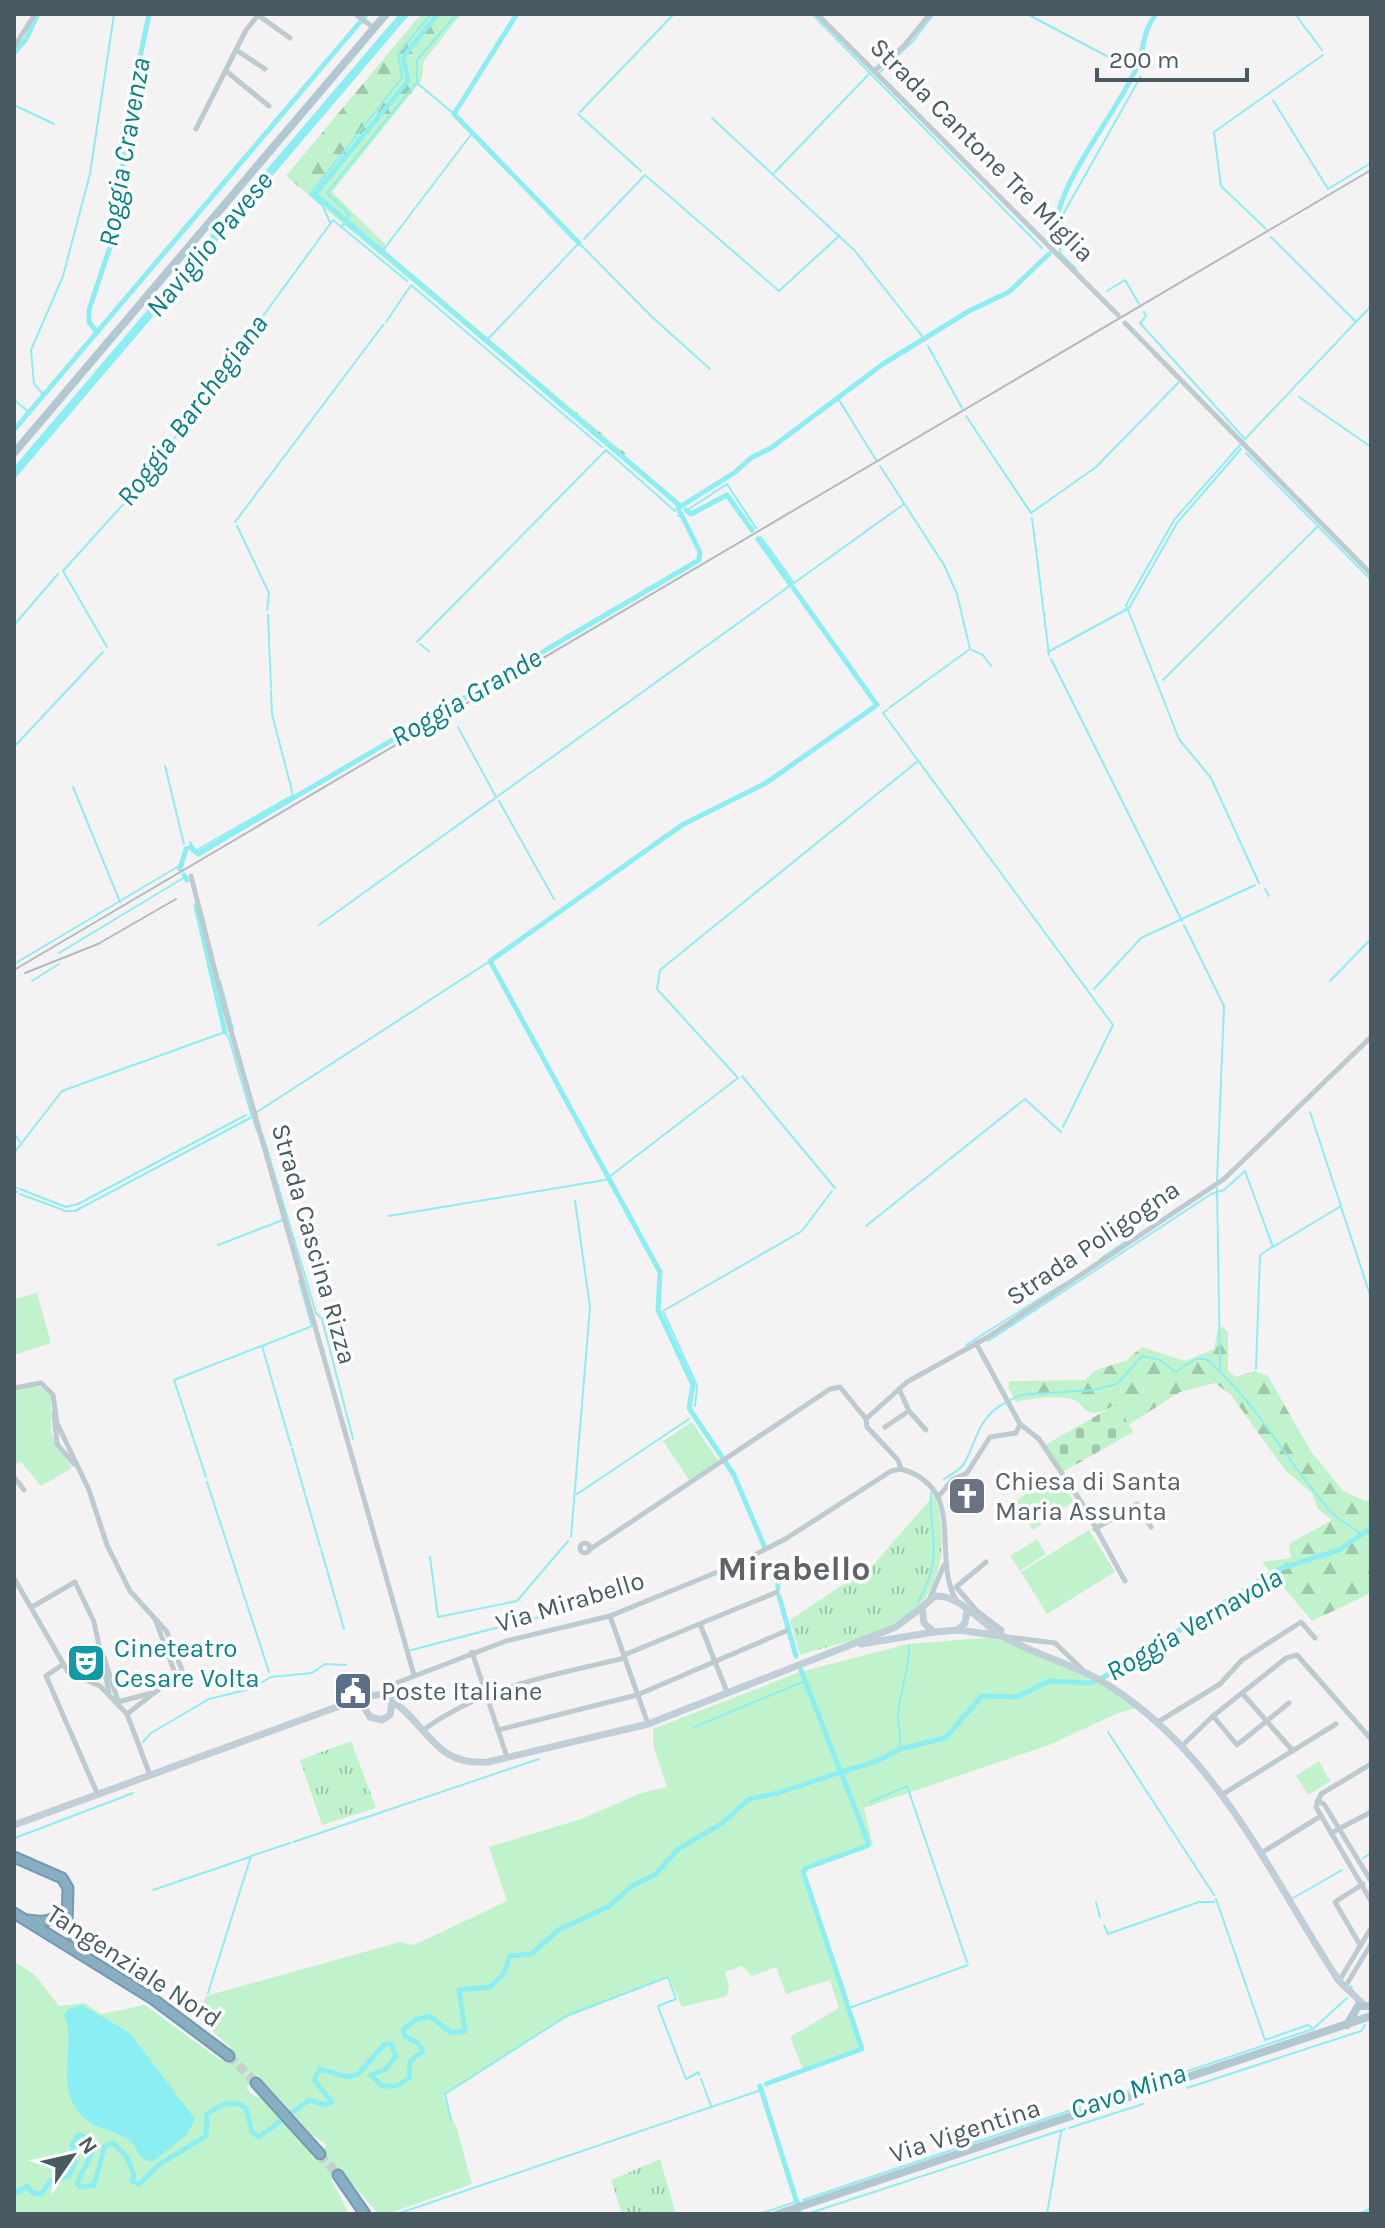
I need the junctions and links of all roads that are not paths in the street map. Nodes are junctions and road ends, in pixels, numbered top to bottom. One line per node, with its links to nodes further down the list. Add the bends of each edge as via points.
1 (35, 14): 9 (street)
2 (386, 14): 7 (main road)
3 (817, 14): 13 (street, Strada Cantone Tre Miglia)
4 (930, 14): 13 (street)
5 (258, 15): 8 (street); 10 (street)
6 (356, 15): 7 (street)
7 (370, 26): 18 (main road)
8 (290, 38)
9 (14, 47)
10 (236, 50): 11 (street); 12 (street)
11 (265, 69)
12 (226, 71): 14 (street); 15 (street)
13 (874, 71): 16 (street, Strada Cantone Tre Miglia)
14 (269, 106)
15 (196, 129)
16 (1118, 315)
17 (1125, 323): 19 (street)
18 (14, 453)
19 (1371, 574)
20 (192, 877): 62 (street, Strada Cascina Rizza)
21 (1371, 1037): 22 (street, Strada Poligogna, via 1224,1179)
22 (976, 1343): 24 (street, Strada Poligogna); 27 (street)
23 (14, 1388): 63 (street, via 41,1383 53,1395 57,1423 81,1470 107,1545 124,1580 154,1618 176,1676)
24 (899, 1389): 25 (street); 26 (street, Strada Poligogna)
25 (909, 1411): 28 (street); 29 (street)
26 (866, 1419): 32 (street); 38 (street, via 847,1391 830,1389)
27 (1020, 1424): 30 (street); 31 (street)
28 (885, 1427)
29 (926, 1430)
30 (1032, 1431): 31 (street); 37 (street)
31 (1016, 1433): 35 (street, via 990,1437 967,1473)
32 (901, 1469): 35 (street); 48 (street, Via Mirabello, via 764,1551)
33 (14, 1477): 34 (street)
34 (24, 1490)
35 (939, 1496): 40 (street)
36 (1151, 1527): 37 (street, via 1137,1504)
37 (1095, 1529): 42 (street)
38 (589, 1550)
39 (986, 1562): 45 (street, via 956,1587)
40 (945, 1564): 44 (street); 45 (street, via 948,1584)
41 (14, 1578): 46 (street)
42 (1125, 1581)
43 (777, 1592): 49 (street)
44 (930, 1598): 45 (street, via 943,1596); 47 (street)
45 (963, 1604): 50 (street, via 965,1623); 53 (street)
46 (32, 1607): 55 (street, via 75,1582); 60 (street)
47 (922, 1607): 52 (street, via 924,1623); 57 (street, via 896,1627)
48 (610, 1616): 56 (street, Via Mirabello); 58 (street)
49 (700, 1624): 58 (street); 59 (street)
50 (958, 1630): 52 (street); 53 (street)
51 (786, 1631): 59 (street)
52 (934, 1632): 57 (street)
53 (1003, 1635): 61 (street); 61 (street, via 1055,1643)
54 (1315, 1638): 80 (street, via 1301,1622 1242,1660 1220,1684)
55 (100, 1648): 65 (street); 71 (street)
56 (472, 1652): 62 (street, Via Mirabello); 67 (street)
57 (824, 1654): 64 (street)
58 (625, 1656): 67 (street); 68 (street)
59 (715, 1660): 64 (street); 68 (street)
60 (62, 1665): 65 (street); 92 (street, via 46,1676)
61 (1085, 1672): 80 (street)
62 (414, 1675): 70 (street, Via Mirabello)
63 (156, 1692): 71 (street); 75 (street)
64 (727, 1692): 81 (street)
65 (109, 1693): 71 (street)
66 (1242, 1693): 77 (street); 79 (street); 85 (street, via 1297,1655)
67 (487, 1694): 83 (street); 84 (street, via 451,1709)
68 (637, 1695): 81 (street); 83 (street)
69 (371, 1696): 70 (street); 72 (street); 74 (street)
70 (386, 1696): 76 (street); 78 (street)
71 (118, 1702): 75 (street)
72 (346, 1703): 74 (street); 90 (street)
73 (1289, 1703): 79 (street)
74 (365, 1709): 76 (street, via 376,1720)
75 (127, 1714): 90 (street)
76 (390, 1715): 78 (street)
77 (1213, 1716): 79 (street, via 1237,1745); 86 (street)
78 (411, 1720): 84 (street)
79 (1267, 1720): 87 (street)
80 (1158, 1722): 86 (street)
81 (648, 1724): 88 (street)
82 (1336, 1724): 87 (street)
83 (498, 1730): 88 (street)
84 (421, 1731): 88 (street, via 460,1760 480,1763)
85 (1371, 1739)
86 (1182, 1746): 91 (street)
87 (1293, 1751): 91 (street)
88 (507, 1757)
89 (1371, 1764): 93 (street)
90 (151, 1776): 92 (street)
91 (1223, 1794): 100 (street)
92 (99, 1795): 96 (street)
93 (1317, 1801): 95 (street); 97 (street)
94 (1371, 1812): 97 (street)
95 (1321, 1816): 98 (street); 100 (street)
96 (14, 1825)
97 (1338, 1830): 98 (street); 99 (street)
98 (1331, 1833): 102 (street)
99 (1353, 1853): 102 (street); 103 (street)
100 (1260, 1854): 112 (street)
101 (14, 1857): 106 (highway, via 62,1878 68,1888)
102 (1345, 1857): 104 (street)
103 (1371, 1880): 104 (street)
104 (1361, 1885): 105 (street); 110 (street, via 1335,1902)
105 (1371, 1901)
106 (65, 1910): 107 (highway, via 42,1923); 111 (highway, via 73,1940)
107 (18, 1916): 111 (highway, Tangenziale Nord)
108 (1371, 1928): 110 (street)
109 (1371, 1944): 112 (street)
110 (1360, 1945): 112 (street)
111 (87, 1958): 114 (highway, Tangenziale Nord, via 187,2022)
112 (1344, 1986): 113 (street)
113 (1366, 2011): 119 (main road, Via Vigentina, via 1346,2025)
114 (229, 2056)
115 (256, 2083): 116 (highway)
116 (320, 2154)
117 (338, 2175): 118 (highway)
118 (365, 2214)
119 (778, 2214)

